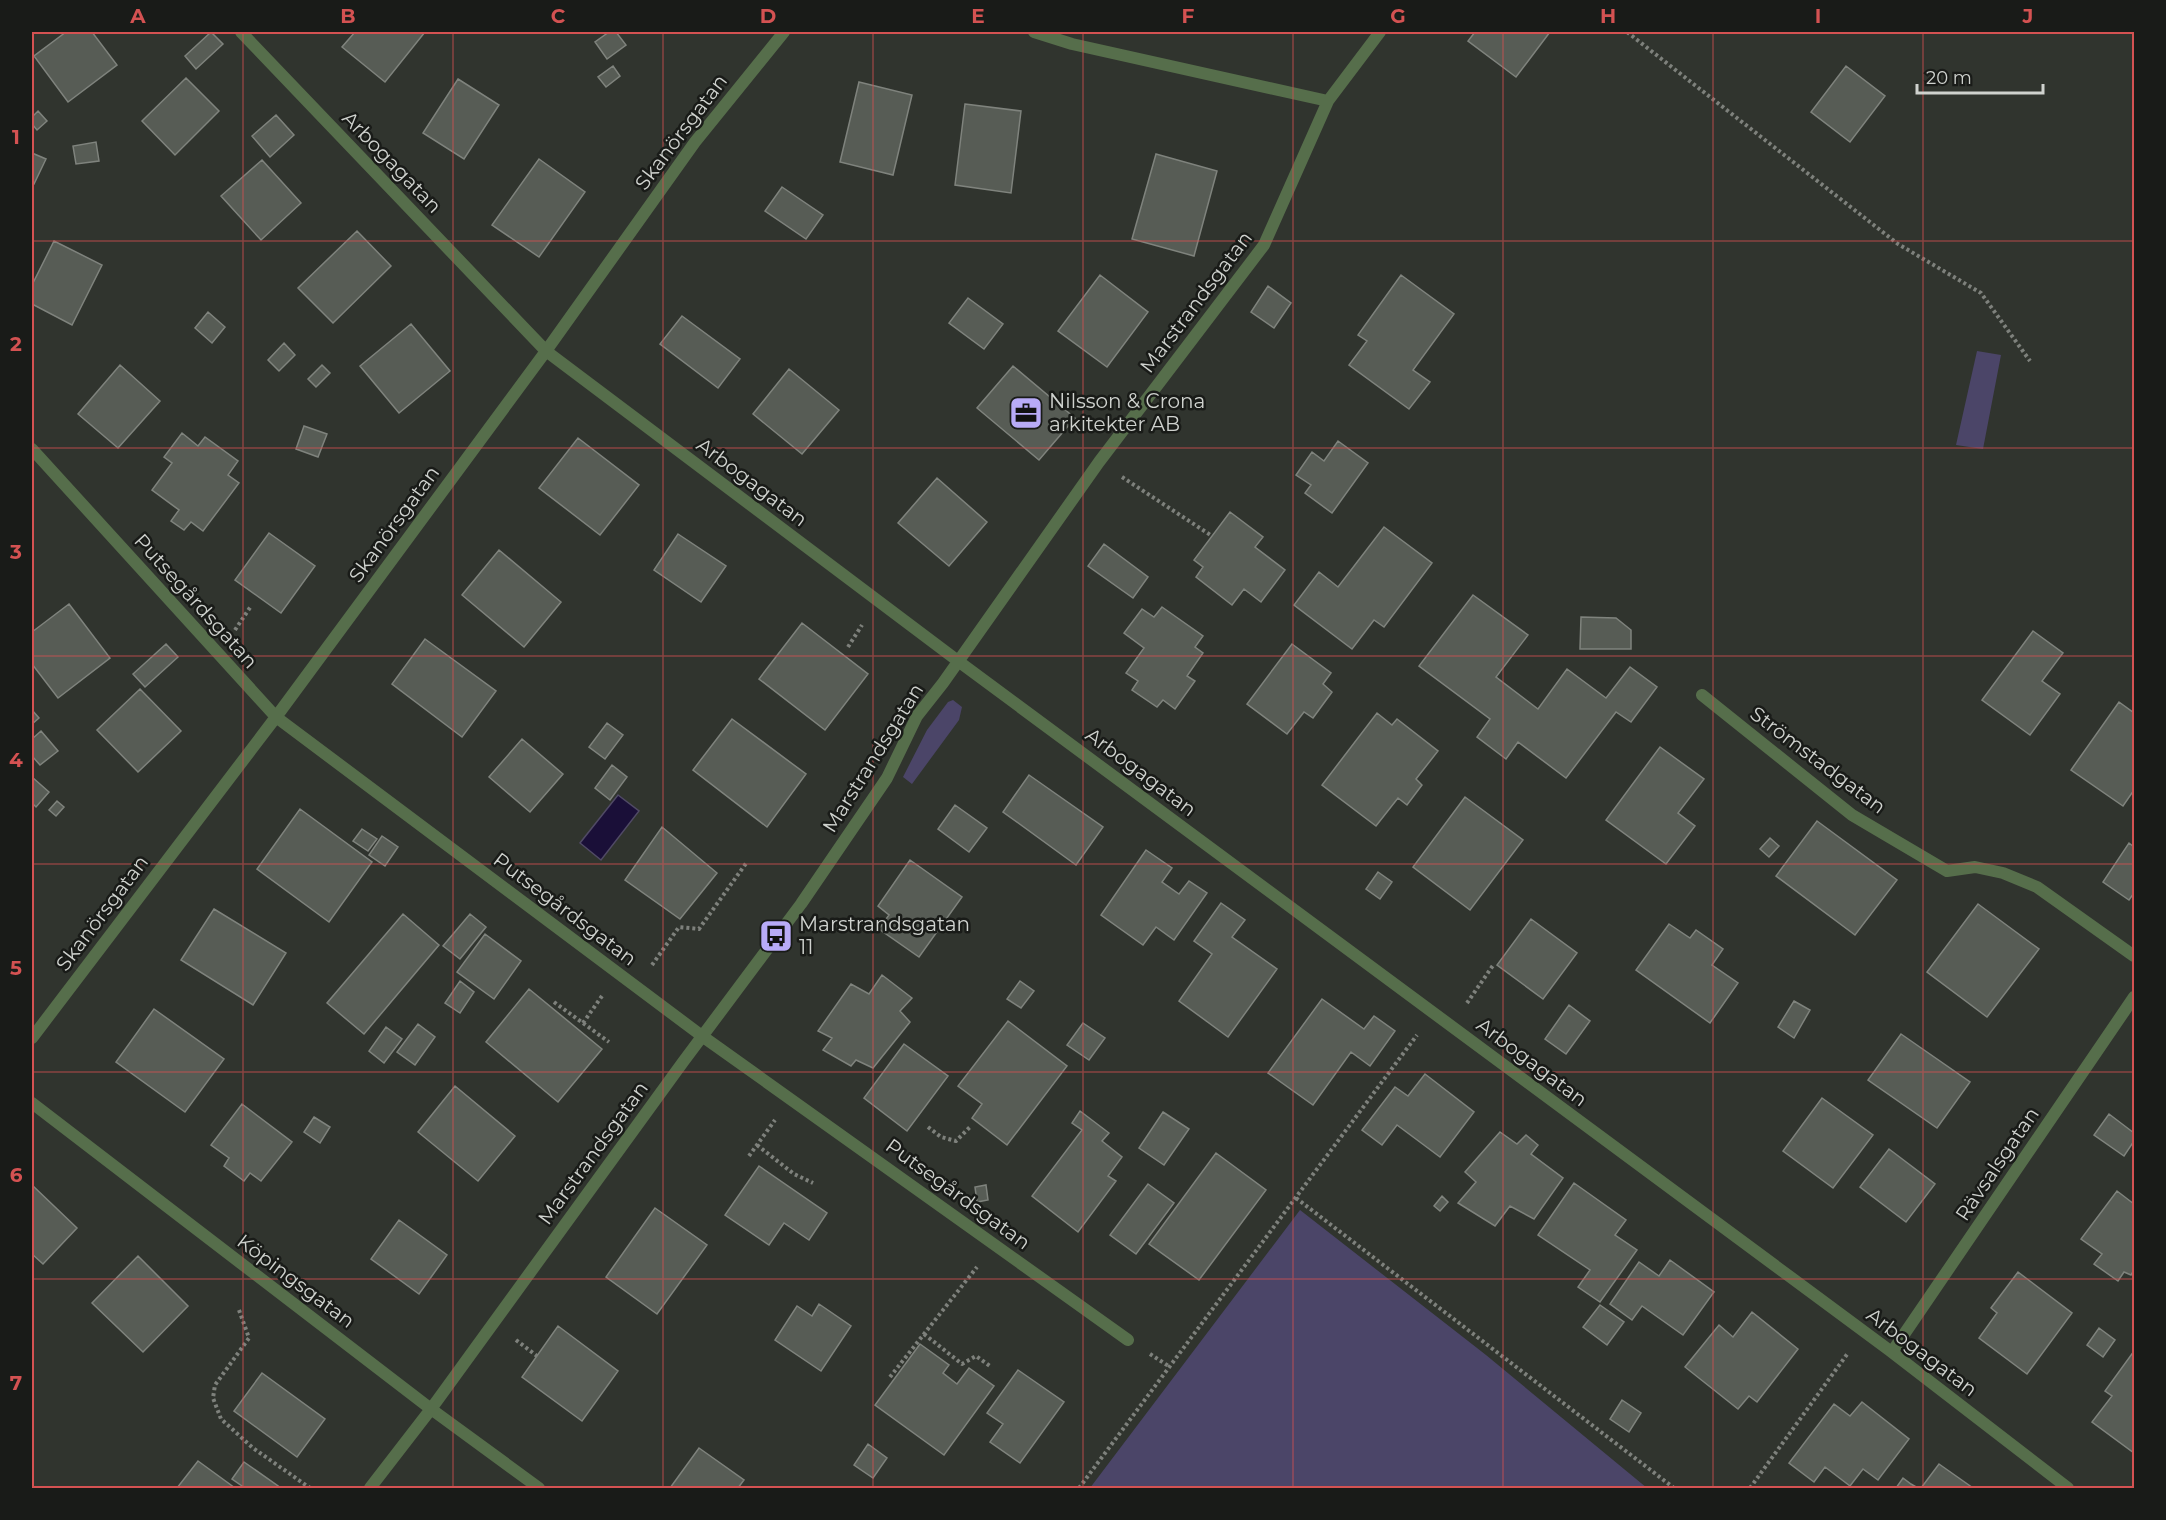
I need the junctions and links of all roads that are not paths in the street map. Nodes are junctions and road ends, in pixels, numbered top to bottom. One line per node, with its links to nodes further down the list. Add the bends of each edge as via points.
1 (241, 32): 6 (street, Arbogagatan)
2 (784, 32): 6 (street, Skanörsgatan, via 695,142)
3 (1034, 32): 5 (street, via 1072,44)
4 (1380, 32): 5 (street, Marstrandsgatan)
5 (1328, 100): 8 (street, Marstrandsgatan, via 1264,245 1099,462)
6 (546, 351): 8 (street, Arbogagatan); 10 (street, Skanörsgatan)
7 (32, 449): 10 (street, Putsegårdsgatan)
8 (958, 661): 13 (street, Marstrandsgatan, via 917,716 887,778 801,904); 17 (street, Arbogagatan)
9 (1702, 695): 11 (street, Strömstadgatan, via 1861,821 1947,871 1976,867 2037,887)
10 (276, 717): 13 (street, Putsegårdsgatan); 14 (street, Skanörsgatan)
11 (2134, 956)
12 (2134, 997): 17 (street, Rävsalsgatan)
13 (702, 1036): 16 (street, Putsegårdsgatan); 18 (street, Marstrandsgatan)
14 (32, 1038)
15 (32, 1103): 18 (street, Köpingsgatan)
16 (1128, 1340)
17 (1892, 1352): 21 (street, Arbogagatan)
18 (431, 1409): 19 (street, Marstrandsgatan); 20 (street, Köpingsgatan)
19 (370, 1488)
20 (539, 1488)
21 (2068, 1488)

